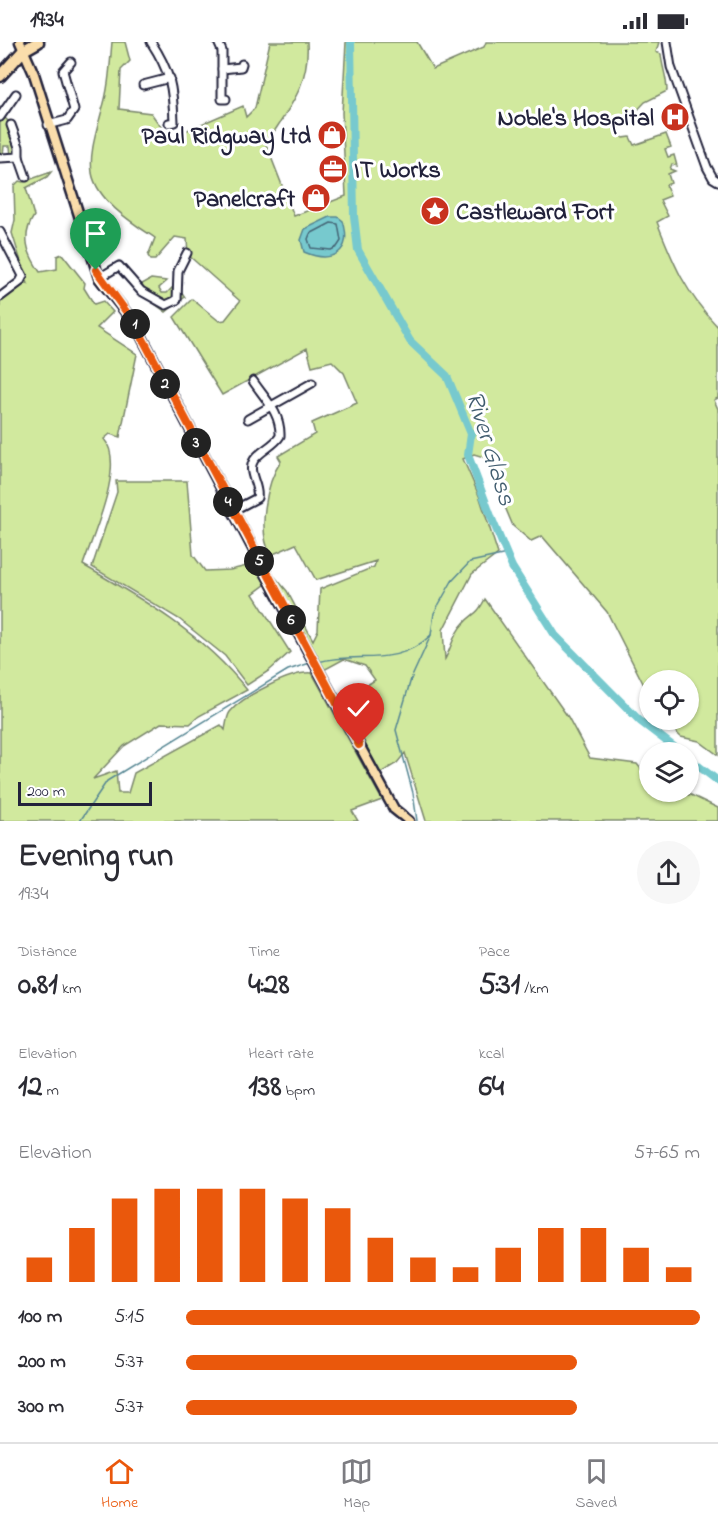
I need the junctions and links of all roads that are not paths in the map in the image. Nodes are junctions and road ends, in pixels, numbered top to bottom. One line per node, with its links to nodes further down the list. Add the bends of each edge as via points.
1 (38, 42): 5 (highway)
2 (152, 42): 10 (street)
3 (218, 42): 8 (street)
4 (667, 42): 20 (street, via 670,67 707,167)
5 (22, 46): 9 (highway); 16 (main road)
6 (71, 62): 16 (street, via 63,71 74,110 67,120)
7 (242, 67): 8 (street)
8 (222, 69): 13 (street, via 222,99)
9 (0, 75)
10 (170, 78): 11 (street); 15 (street, via 174,122)
11 (143, 85)
12 (16, 94): 14 (street, via 12,108)
13 (226, 99)
14 (1, 116): 17 (street, via 14,127)
15 (169, 123)
16 (48, 125): 23 (main road)
17 (19, 157): 18 (street); 19 (street)
18 (0, 158)
19 (26, 177)
20 (718, 181)
21 (0, 232): 24 (street, via 23,276)
22 (187, 253): 23 (street, via 176,278 177,300 166,305 141,291 119,266)
23 (99, 278): 29 (main road, via 135,324)
24 (0, 297)
25 (253, 381): 27 (street)
26 (312, 383): 27 (street)
27 (272, 405): 28 (street); 29 (street, via 280,436 252,464 257,498)
28 (248, 419)
29 (232, 511): 30 (main road, via 394,809)
30 (409, 821)

